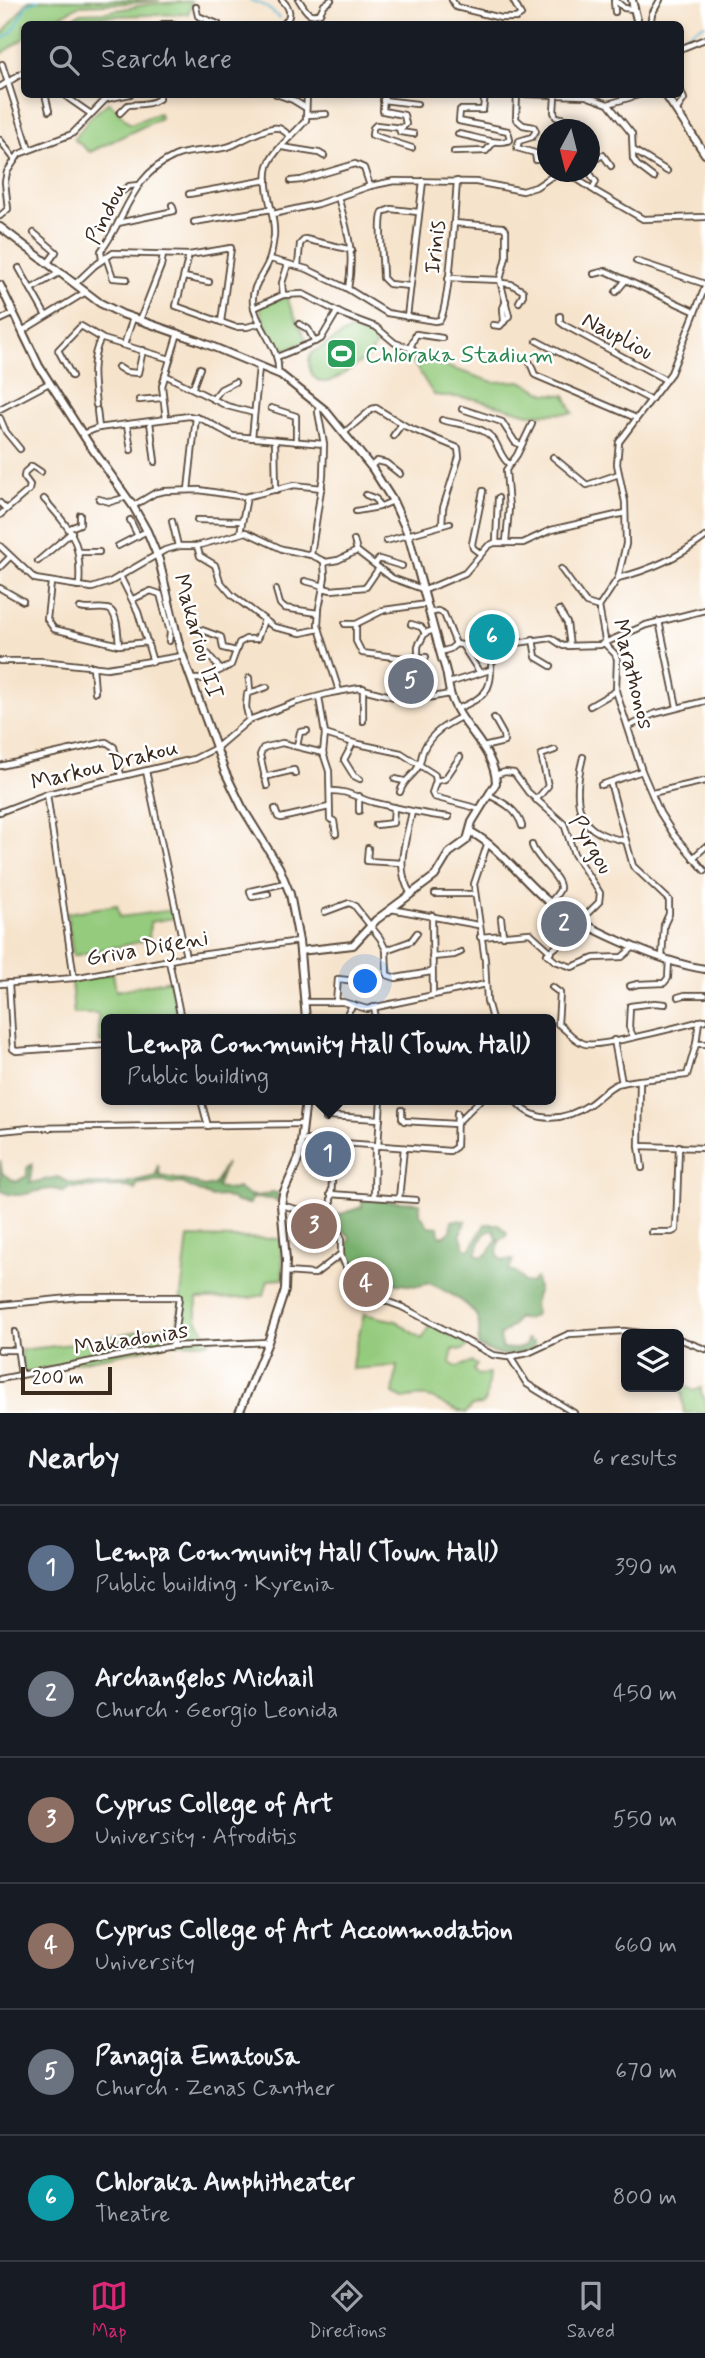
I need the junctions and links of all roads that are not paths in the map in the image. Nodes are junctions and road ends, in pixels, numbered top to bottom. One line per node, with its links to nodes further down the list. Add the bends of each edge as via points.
1 (282, 0): 13 (street, via 290,14)
2 (299, 0): 3 (street, via 313,15)
3 (331, 0)
4 (452, 0): 5 (street, via 456,7 508,19 521,15)
5 (513, 0)
6 (614, 0): 10 (street, via 621,7); 11 (street)
7 (635, 0): 10 (main road); 15 (main road)
8 (660, 0): 16 (street)
9 (196, 7): 12 (street, via 198,16)
10 (634, 9): 14 (main road)
11 (615, 12)
12 (210, 21)
13 (286, 21)
14 (637, 21)
15 (638, 21)
16 (651, 21)
17 (705, 39): 18 (street)
18 (684, 48)
19 (2, 64): 21 (street)
20 (21, 74): 21 (street)
21 (8, 81): 22 (street); 56 (street)
22 (0, 86)
23 (46, 98): 41 (street)
24 (68, 98): 44 (street)
25 (103, 98): 44 (street)
26 (159, 98): 43 (street, via 128,105)
27 (287, 98): 40 (street)
28 (307, 98): 40 (street)
29 (383, 98): 48 (street, via 384,112 406,117 405,127)
30 (388, 98): 38 (street)
31 (484, 98): 53 (street, via 483,110 460,110 458,120 509,132 509,142)
32 (517, 98): 63 (street, via 516,119 536,131 519,141 517,148 536,153)
33 (555, 98): 47 (street, via 556,117)
34 (592, 98): 39 (street)
35 (628, 98): 39 (street)
36 (668, 98): 42 (main road)
37 (684, 98): 42 (street)
38 (417, 104)
39 (608, 104): 57 (street, via 629,128)
40 (306, 108): 46 (street)
41 (49, 111)
42 (676, 111): 59 (main road)
43 (120, 113)
44 (91, 114): 56 (street, via 72,134)
45 (326, 114): 46 (street)
46 (308, 115): 51 (street)
47 (566, 119)
48 (399, 128): 49 (street); 55 (street, via 376,125 372,134)
49 (414, 134)
50 (458, 134): 53 (street)
51 (291, 137): 54 (street); 73 (street, Pindou, via 279,128 270,128 228,147 187,152 156,168)
52 (0, 140): 62 (street)
53 (493, 143): 58 (street, via 486,151)
54 (282, 146): 60 (street); 67 (street, via 270,163)
55 (412, 148)
56 (29, 149): 62 (street)
57 (633, 150): 65 (street); 66 (street, via 637,165)
58 (454, 152)
59 (705, 153)
60 (324, 156)
61 (600, 157): 64 (street)
62 (15, 160): 68 (street)
63 (536, 160)
64 (611, 166)
65 (667, 171)
66 (654, 178)
67 (267, 180): 77 (street); 82 (street)
68 (2, 181): 79 (street)
69 (291, 181): 74 (street, via 355,164 364,168)
70 (423, 181): 71 (street); 74 (street); 83 (street)
71 (457, 181): 75 (street, via 523,191 568,173); 88 (street, Irinis)
72 (596, 182): 75 (street)
73 (138, 185): 76 (street); 87 (street, Pindou)
74 (370, 186): 78 (street)
75 (592, 189): 85 (street, via 643,219)
76 (120, 193)
77 (189, 194)
78 (338, 197): 82 (street); 91 (street)
79 (6, 199): 80 (street); 84 (street, via 8,209)
80 (0, 202)
81 (172, 205): 87 (street, via 174,211)
82 (272, 211): 86 (street); 95 (street)
83 (418, 212): 110 (street); 110 (street, via 391,209 383,212 380,221 383,278 389,284)
84 (0, 216)
85 (705, 217)
86 (194, 222)
87 (118, 223): 94 (street, Pindou, via 101,251)
88 (454, 223): 104 (street, Irinis); 107 (street, via 506,230)
89 (0, 227): 97 (main road)
90 (34, 233): 97 (street, via 56,252)
91 (352, 250): 99 (street, via 305,239 300,244); 114 (street)
92 (163, 255): 93 (street); 94 (street, via 116,253); 127 (street)
93 (189, 255): 103 (street); 128 (street, via 231,247)
94 (104, 259): 105 (street, via 111,277); 109 (street)
95 (270, 259): 98 (street); 119 (street, via 254,290)
96 (636, 261): 111 (street)
97 (47, 264): 101 (main road)
98 (288, 264): 99 (street); 117 (street)
99 (298, 266): 114 (street)
100 (19, 268): 113 (street)
101 (59, 273): 109 (main road); 113 (street)
102 (594, 274): 106 (street, via 606,271)
103 (184, 277): 108 (street); 128 (street, via 176,306)
104 (448, 278): 107 (street); 125 (street, Irinis, via 443,316 435,321)
105 (127, 279)
106 (626, 280): 115 (street); 120 (street)
107 (501, 281): 118 (street, via 523,291); 131 (street, via 509,314 505,323)
108 (209, 282)
109 (75, 285): 116 (main road)
110 (410, 286): 125 (street)
111 (705, 286): 120 (street, Marathonos)
112 (1, 289): 122 (main road, Makariou III)
113 (31, 289): 123 (street)
114 (348, 289): 125 (street, via 382,311)
115 (616, 292)
116 (84, 293): 123 (street); 127 (main road)
117 (283, 295): 119 (street); 121 (street, via 303,294)
118 (519, 302)
119 (254, 308): 129 (street)
120 (694, 311): 150 (street, Marathonos)
121 (337, 312): 135 (street, via 376,327 395,343 412,349 415,334); 137 (street, via 324,337)
122 (13, 314): 126 (street); 132 (main road, Makariou III)
123 (46, 316): 132 (street)
124 (560, 316): 150 (street, Naupliou, via 564,325)
125 (407, 317)
126 (0, 320)
127 (136, 320): 133 (main road); 138 (street)
128 (221, 322): 129 (street, via 239,328)
129 (261, 323): 140 (street)
130 (299, 324): 137 (street)
131 (493, 325)
132 (21, 332): 152 (main road, Makariou III)
133 (178, 333): 141 (street); 144 (main road)
134 (100, 338): 138 (street); 149 (street, via 81,326 58,348); 172 (street, via 93,373)
135 (442, 338)
136 (537, 341): 157 (street)
137 (315, 342): 140 (street)
138 (124, 345): 139 (street)
139 (144, 350): 141 (street); 143 (street, via 138,373)
140 (277, 357): 146 (street); 147 (street)
141 (170, 359): 148 (street)
142 (530, 363): 165 (street, via 536,375)
143 (117, 367)
144 (259, 367): 146 (main road); 162 (street)
145 (200, 368): 153 (street)
146 (270, 371): 147 (main road)
147 (278, 374): 158 (main road)
148 (164, 375): 153 (street); 154 (street)
149 (72, 376)
150 (666, 380): 157 (street, Marathonos)
151 (236, 382): 155 (street)
152 (49, 383): 160 (street); 174 (main road, Makariou III)
153 (193, 387): 155 (street)
154 (162, 398): 156 (street); 166 (street)
155 (213, 399): 162 (street)
156 (139, 400)
157 (651, 400): 165 (street, Marathonos)
158 (320, 405): 173 (main road); 179 (street)
159 (271, 408): 178 (street, via 296,416)
160 (0, 409)
161 (461, 409): 180 (street, via 502,422)
162 (254, 413): 176 (street)
163 (196, 417): 166 (street); 176 (street, via 227,434); 191 (street)
164 (0, 418): 181 (street)
165 (636, 418): 189 (street, Marathonos, via 618,446)
166 (166, 419): 168 (street)
167 (442, 420): 185 (street, via 486,433)
168 (150, 422): 170 (street); 184 (street)
169 (402, 424): 173 (street, via 374,408); 175 (street); 214 (street, via 459,449)
170 (127, 425): 172 (street); 182 (street)
171 (532, 425): 180 (street)
172 (99, 428): 174 (street)
173 (345, 432): 186 (main road)
174 (82, 434): 195 (main road, Makariou III)
175 (393, 436)
176 (252, 438): 177 (street)
177 (275, 440): 178 (street); 192 (street)
178 (296, 442): 179 (street)
179 (324, 444): 190 (street)
180 (522, 445): 185 (street)
181 (20, 449)
182 (131, 450)
183 (553, 457): 189 (street, via 587,485)
184 (155, 462)
185 (509, 464): 224 (street)
186 (371, 466): 188 (street, via 377,461 386,463); 200 (main road)
187 (41, 472): 204 (street, via 30,467 24,476 29,490)
188 (400, 474)
189 (619, 474): 206 (street, Marathonos)
190 (322, 488): 192 (street, via 296,485); 234 (street)
191 (188, 490): 196 (street); 202 (street, via 162,491)
192 (276, 490): 196 (street)
193 (483, 491): 233 (street, via 472,544)
194 (366, 495): 203 (street, via 376,499)
195 (127, 497): 199 (street, via 110,502); 202 (main road, Makariou III)
196 (247, 497): 212 (street)
197 (498, 498): 223 (street)
198 (44, 499): 215 (street)
199 (99, 499)
200 (393, 501): 203 (street); 218 (main road)
201 (0, 503): 204 (street)
202 (134, 506): 216 (main road, Makariou III)
203 (379, 507): 205 (street)
204 (6, 509): 207 (street)
205 (356, 511)
206 (625, 513): 224 (street, via 551,530 523,543); 244 (street, Marathonos, via 626,544)
207 (0, 514)
208 (80, 515): 215 (street, via 79,525)
209 (130, 520): 219 (street)
210 (197, 520): 212 (street)
211 (172, 521): 227 (street)
212 (242, 521): 217 (street)
213 (450, 523): 214 (street)
214 (442, 525): 218 (street)
215 (71, 530): 230 (street); 236 (street)
216 (147, 531): 219 (street); 232 (main road, Makariou III)
217 (240, 533): 228 (street); 234 (street)
218 (408, 534): 222 (street); 251 (main road)
219 (138, 536): 226 (street)
220 (705, 537): 244 (street, via 662,563)
221 (354, 540): 229 (street)
222 (386, 541)
223 (496, 542): 224 (street); 233 (street)
224 (506, 542)
225 (0, 546): 235 (street)
226 (118, 546)
227 (178, 546): 228 (street); 232 (street)
228 (197, 546): 261 (street, via 201,557 216,567 226,589)
229 (357, 551): 237 (street); 238 (street)
230 (79, 552): 231 (street); 247 (street)
231 (99, 552)
232 (157, 554): 243 (street); 280 (main road, Makariou III)
233 (481, 554): 251 (street, via 462,575)
234 (311, 555): 237 (street)
235 (10, 556): 240 (street); 246 (street, via 32,577)
236 (38, 561)
237 (324, 561): 248 (street)
238 (374, 564): 239 (street, via 386,559); 241 (street)
239 (402, 566)
240 (0, 567)
241 (379, 568): 248 (street, via 366,587); 251 (street, via 395,580)
242 (561, 569): 255 (street, via 586,603)
243 (120, 576): 247 (street, via 97,587); 252 (street)
244 (618, 578): 255 (street, Marathonos)
245 (305, 581): 248 (street)
246 (51, 583): 247 (street); 275 (street, via 47,620 52,628)
247 (79, 587)
248 (323, 587): 259 (street)
249 (0, 588): 253 (street)
250 (276, 590): 259 (street, via 284,608)
251 (425, 590): 254 (main road)
252 (133, 599): 271 (street, via 151,591 160,593); 272 (street)
253 (23, 601)
254 (427, 604): 260 (main road); 264 (street, via 381,611)
255 (600, 607): 273 (street, Marathonos)
256 (80, 608): 275 (street, via 112,612)
257 (559, 610): 276 (street, via 567,623)
258 (705, 610): 262 (street)
259 (318, 613): 266 (street)
260 (429, 613): 267 (main road); 274 (street, via 444,614)
261 (264, 620): 266 (street, via 287,631); 277 (street, via 259,638 241,642)
262 (659, 621): 273 (street); 303 (street)
263 (345, 624): 264 (street)
264 (356, 624): 281 (street, via 362,653)
265 (411, 624): 269 (street)
266 (319, 629): 296 (street)
267 (435, 630): 269 (street); 278 (main road)
268 (194, 631): 277 (street, via 220,637 223,648)
269 (425, 633): 281 (street)
270 (533, 639): 276 (street, via 551,638); 286 (street, via 536,657); 288 (street, via 515,644 492,661)
271 (169, 641)
272 (148, 642): 275 (street); 284 (street)
273 (605, 642): 276 (street); 297 (street, Marathonos, via 617,657)
274 (456, 644): 278 (street); 289 (street, via 463,646)
275 (119, 645)
276 (570, 646)
277 (236, 651): 287 (street, via 232,664)
278 (440, 652): 292 (main road)
279 (208, 654): 287 (street)
280 (183, 656): 284 (street); 291 (main road, Makariou III)
281 (418, 657): 282 (street)
282 (426, 657)
283 (0, 660): 285 (street)
284 (153, 662): 285 (street)
285 (93, 666): 298 (street)
286 (551, 666)
287 (221, 670): 291 (street)
288 (490, 670): 289 (street); 304 (street, via 487,689)
289 (480, 673): 292 (street)
290 (249, 678): 295 (street)
291 (192, 679): 315 (main road, Makariou III)
292 (449, 683): 299 (main road)
293 (267, 687): 295 (street)
294 (363, 688): 296 (street, Markou Drakou); 299 (street, via 410,701); 308 (street)
295 (250, 691): 307 (street, via 245,701)
296 (339, 691): 300 (street, Markou Drakou)
297 (617, 691): 302 (street); 309 (street, Marathonos)
298 (95, 692)
299 (450, 694): 304 (main road)
300 (319, 697): 307 (street, Markou Drakou); 311 (street)
301 (705, 701): 303 (street)
302 (590, 706)
303 (677, 707): 309 (street)
304 (457, 709): 305 (main road)
305 (461, 717): 314 (main road); 320 (street, via 430,738)
306 (495, 718): 314 (street, via 504,741)
307 (249, 720): 315 (street, Markou Drakou)
308 (363, 721)
309 (628, 727): 323 (street, Marathonos)
310 (307, 731): 313 (street, via 299,734)
311 (325, 734): 312 (street); 317 (street)
312 (354, 743): 320 (street, via 401,752); 328 (street, via 344,760)
313 (297, 746): 317 (street); 327 (street, via 279,743 261,750)
314 (483, 747): 326 (main road)
315 (216, 748): 322 (street, Markou Drakou, via 194,759); 363 (main road, Makariou III, via 238,801)
316 (555, 750): 342 (street, via 541,755 548,786)
317 (323, 753): 336 (street)
318 (460, 757): 331 (street, via 445,779)
319 (583, 757): 355 (street, via 578,796 585,822)
320 (419, 765): 330 (street); 331 (street, via 433,772)
321 (0, 766): 325 (street, via 106,742 114,747)
322 (146, 771): 325 (street, Markou Drakou); 385 (street)
323 (642, 771): 333 (street); 338 (street, Marathonos)
324 (295, 774): 327 (street, via 289,769)
325 (121, 775): 339 (street, Markou Drakou)
326 (495, 775): 341 (main road); 342 (street, Pyrgou, via 513,773)
327 (264, 777): 335 (street)
328 (360, 779)
329 (395, 779): 330 (street)
330 (404, 781): 337 (street)
331 (436, 781): 346 (street, via 434,797)
332 (705, 781): 338 (street)
333 (610, 782): 334 (street); 355 (street)
334 (601, 785)
335 (267, 786)
336 (330, 791): 340 (street); 343 (street)
337 (400, 792)
338 (652, 793): 360 (street, Marathonos, via 662,817)
339 (47, 794): 348 (street, Markou Drakou); 391 (street)
340 (359, 796): 344 (street); 347 (street)
341 (489, 796): 346 (main road); 352 (street, via 513,810)
342 (536, 800): 373 (street, Pyrgou, via 564,824 574,854 600,892 599,902)
343 (329, 807): 345 (street, via 281,818); 354 (street)
344 (394, 807): 349 (street); 351 (street, via 393,823)
345 (275, 809)
346 (481, 809): 353 (main road)
347 (359, 811)
348 (0, 812)
349 (412, 812): 350 (street); 361 (street)
350 (449, 817)
351 (376, 825)
352 (523, 826)
353 (471, 832): 356 (main road); 365 (main road, via 449,853 435,877)
354 (336, 834)
355 (626, 842): 387 (street, via 633,866 669,900 664,925)
356 (487, 845): 367 (street); 368 (main road)
357 (532, 845): 368 (street, via 559,884)
358 (705, 847): 360 (street)
359 (368, 848): 361 (street, via 367,861)
360 (693, 858): 362 (street, Marathonos)
361 (402, 863): 365 (street, via 403,880)
362 (705, 871)
363 (286, 883): 364 (street, via 250,891 252,897); 379 (main road, Makariou III)
364 (268, 894)
365 (412, 894): 369 (main road)
366 (435, 894): 367 (street)
367 (474, 894): 374 (street)
368 (551, 902): 373 (main road)
369 (391, 909): 371 (street); 375 (main road)
370 (325, 912): 375 (street, via 353,904)
371 (432, 915): 374 (street); 386 (street)
372 (500, 918): 377 (street)
373 (579, 919): 380 (main road); 384 (street)
374 (478, 925): 378 (street)
375 (370, 927): 381 (street); 382 (main road, via 353,945)
376 (417, 933): 381 (street, via 411,942)
377 (503, 936): 378 (street); 384 (street, via 532,934)
378 (480, 937): 395 (street)
379 (299, 941): 382 (main road, Makariou III); 385 (street, Griva Digeni)
380 (635, 946): 384 (street, via 622,957 594,958 575,967 559,963); 387 (main road)
381 (386, 950): 390 (street, via 387,975 396,978)
382 (300, 951): 401 (main road, Makariou III)
383 (461, 952): 386 (street)
384 (549, 953)
385 (186, 957): 388 (street, Griva Digeni)
386 (431, 957): 390 (street)
387 (666, 958): 389 (main road); 396 (street, via 666,982)
388 (169, 961): 391 (street, Griva Digeni); 406 (street)
389 (705, 969)
390 (431, 972): 398 (street)
391 (74, 978): 394 (street, Griva Digeni)
392 (366, 982): 402 (street, via 338,979)
393 (0, 984): 394 (street, Griva Digeni)
394 (9, 984): 417 (street, via 16,1051)
395 (486, 985): 398 (street); 410 (street)
396 (630, 986)
397 (552, 987): 414 (street, via 561,998 558,1024 588,1045)
398 (433, 995): 405 (street)
399 (705, 995): 400 (street)
400 (678, 998)
401 (305, 1002): 402 (street); 407 (main road, Makariou III)
402 (336, 1002): 403 (street)
403 (354, 1004): 405 (street); 408 (street)
404 (665, 1004): 413 (street, via 630,1006)
405 (374, 1007): 409 (street)
406 (180, 1014)
407 (306, 1014)
408 (348, 1014)
409 (375, 1014)
410 (491, 1014)
411 (705, 1020): 412 (street)
412 (699, 1021): 413 (street); 415 (street)
413 (633, 1036): 414 (street)
414 (614, 1041): 419 (street)
415 (696, 1044): 416 (street); 418 (street, via 687,1074)
416 (705, 1044)
417 (101, 1045)
418 (640, 1080): 419 (street); 436 (street)
419 (622, 1083): 424 (street, via 580,1110 558,1117 539,1118)
420 (202, 1105): 431 (street)
421 (306, 1105): 429 (main road)
422 (381, 1105): 428 (street)
423 (475, 1105): 430 (street)
424 (521, 1105)
425 (402, 1110): 430 (street, via 404,1121)
426 (457, 1114): 430 (street)
427 (326, 1119): 428 (street)
428 (380, 1119): 435 (street)
429 (304, 1124): 431 (street); 433 (main road)
430 (456, 1124): 438 (street, via 456,1147 450,1151)
431 (208, 1126): 432 (street)
432 (0, 1131)
433 (303, 1140): 434 (street); 445 (main road)
434 (334, 1143): 435 (street); 441 (street)
435 (376, 1146): 438 (street); 442 (street)
436 (639, 1146): 437 (street); 440 (street)
437 (679, 1146): 439 (street); 448 (street, via 676,1230)
438 (404, 1148): 443 (street)
439 (705, 1148)
440 (642, 1168)
441 (330, 1194): 442 (street); 447 (street)
442 (374, 1197): 443 (street)
443 (399, 1198): 444 (street)
444 (416, 1200)
445 (281, 1205): 446 (street); 451 (main road)
446 (323, 1216): 447 (street); 449 (street)
447 (330, 1218): 450 (street, via 341,1237)
448 (652, 1231)
449 (317, 1244)
450 (341, 1254): 451 (street, via 315,1274); 461 (street, via 352,1280 366,1294 402,1307 493,1355)
451 (286, 1272): 456 (main road, via 282,1302)
452 (0, 1305): 457 (street, via 80,1297 179,1297)
453 (621, 1331): 461 (street, via 569,1334)
454 (15, 1332): 460 (street)
455 (684, 1341): 458 (street)
456 (268, 1342): 457 (street, Makadonias); 464 (main road)
457 (173, 1346): 462 (street, Makadonias)
458 (705, 1349)
459 (0, 1350): 460 (street)
460 (18, 1350): 462 (street)
461 (510, 1357): 465 (street, via 530,1387)
462 (21, 1375): 463 (street, Makadonias)
463 (0, 1379)
464 (239, 1413)
465 (574, 1413)

